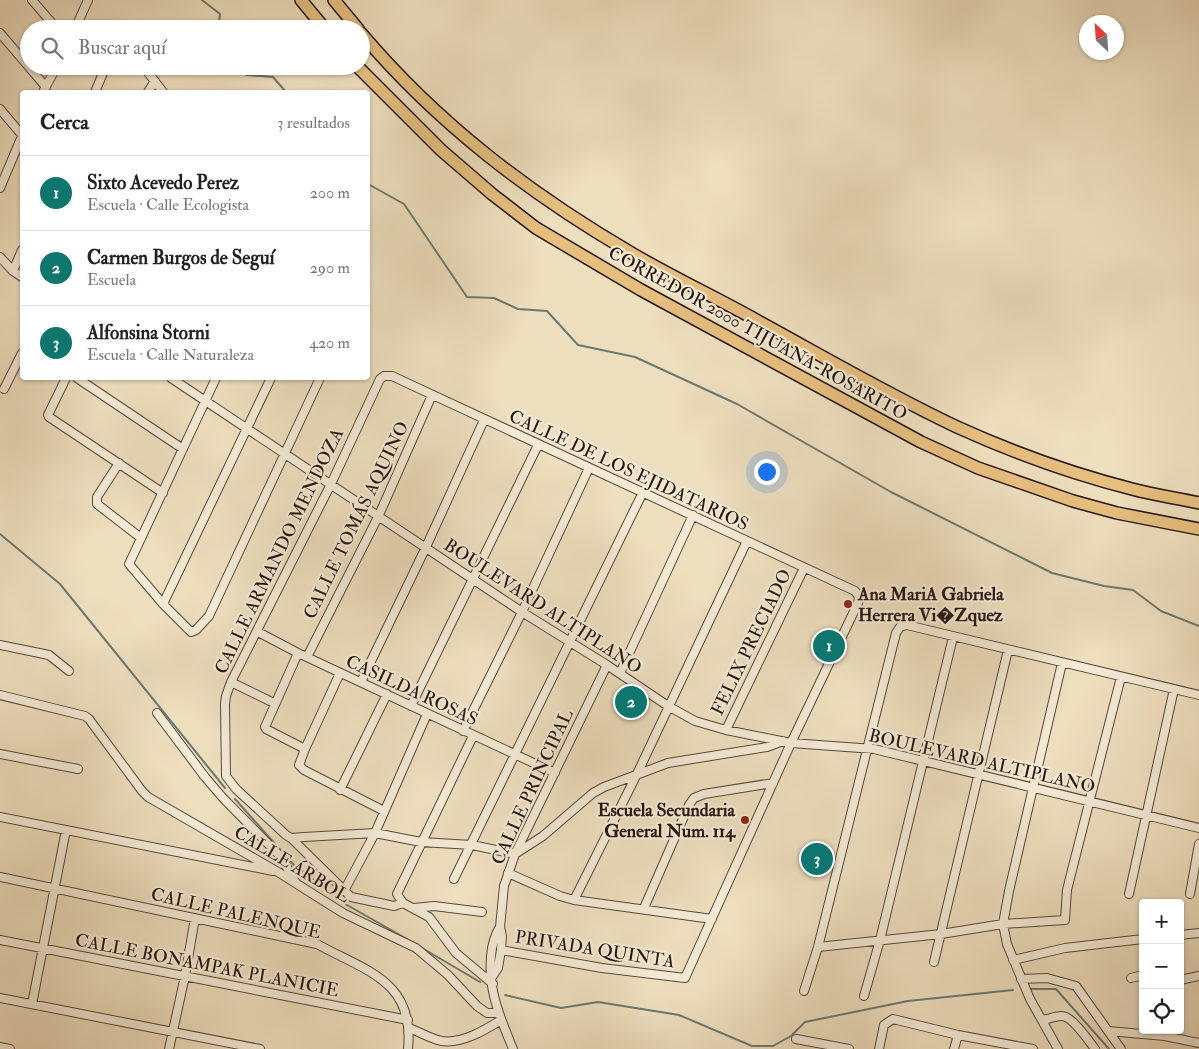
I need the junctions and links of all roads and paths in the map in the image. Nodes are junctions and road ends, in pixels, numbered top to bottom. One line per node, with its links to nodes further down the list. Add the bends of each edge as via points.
1 (32, 0): 5 (street)
2 (88, 0): 6 (street)
3 (302, 0): 7 (highway)
4 (334, 0): 8 (highway)
5 (49, 20)
6 (80, 20)
7 (317, 20)
8 (351, 20)
9 (0, 33): 11 (street)
10 (370, 43): 51 (highway, CORREDOR 2000 TIJUANA-ROSARITO, via 439,114 508,172 556,207 636,256 958,428 1089,477 1133,490)
11 (20, 59)
12 (32, 75): 18 (street)
13 (52, 75): 18 (street)
14 (102, 75): 19 (street)
15 (150, 75): 17 (street)
16 (366, 75): 54 (highway, CORREDOR 2000 TIJUANA-ROSARITO, via 434,143 492,194 536,228 640,290 921,442 978,468 1117,513)
17 (155, 82): 20 (street); 21 (street)
18 (44, 90)
19 (96, 90)
20 (149, 90)
21 (161, 90)
22 (0, 109): 23 (street)
23 (20, 134)
24 (20, 140): 25 (street)
25 (0, 185)
26 (20, 255): 28 (street)
27 (0, 257): 28 (street)
28 (13, 271): 29 (street)
29 (20, 276)
30 (20, 357): 38 (street)
31 (384, 376): 39 (street, CALLE DE LOS EJIDATARIOS, via 392,376); 48 (street, CALLE ARMANDO MENDOZA, via 378,382)
32 (65, 380): 46 (street, via 49,417)
33 (80, 380): 44 (street)
34 (174, 380): 40 (street, BOULEVARD ALTIPLANO)
35 (215, 380): 40 (street)
36 (270, 380): 42 (street)
37 (319, 380): 45 (street)
38 (4, 389)
39 (432, 396): 41 (street, CALLE DE LOS EJIDATARIOS); 52 (street, CALLE TOMÁS AQUINO)
40 (206, 401): 42 (street, BOULEVARD ALTIPLANO); 44 (street)
41 (484, 420): 43 (street, CALLE DE LOS EJIDATARIOS); 57 (street)
42 (248, 428): 45 (street, BOULEVARD ALTIPLANO); 60 (street)
43 (538, 444): 47 (street, CALLE DE LOS EJIDATARIOS); 59 (street)
44 (183, 449): 50 (street)
45 (284, 452): 48 (street, BOULEVARD ALTIPLANO); 60 (street, via 209,616 191,632)
46 (119, 463): 50 (street); 55 (street, via 97,497 96,504)
47 (589, 468): 49 (street, CALLE DE LOS EJIDATARIOS); 61 (street)
48 (331, 484): 52 (street, BOULEVARD ALTIPLANO); 62 (street, CALLE ARMANDO MENDOZA)
49 (643, 492): 53 (street, CALLE DE LOS EJIDATARIOS); 64 (street)
50 (163, 493): 55 (street)
51 (1199, 503)
52 (378, 515): 57 (street, BOULEVARD ALTIPLANO); 68 (street, CALLE TOMÁS AQUINO)
53 (693, 515): 56 (street, CALLE DE LOS EJIDATARIOS); 73 (street)
54 (1199, 529)
55 (141, 538): 60 (street, via 130,566)
56 (747, 541): 58 (street, CALLE DE LOS EJIDATARIOS); 83 (street)
57 (426, 547): 59 (street, BOULEVARD ALTIPLANO); 76 (street)
58 (804, 568): 86 (street, FELIX PRECIADO); 89 (street, CALLE DE LOS EJIDATARIOS, via 855,591 858,603)
59 (474, 580): 61 (street, BOULEVARD ALTIPLANO); 82 (street)
60 (163, 604)
61 (522, 612): 64 (street, BOULEVARD ALTIPLANO); 87 (street)
62 (258, 632): 67 (street, CASILDA ROSAS); 75 (street, CALLE ARMANDO MENDOZA)
63 (953, 637): 66 (street); 90 (street, via 907,625 900,627); 94 (street)
64 (569, 642): 70 (street, BOULEVARD ALTIPLANO); 93 (street)
65 (0, 645): 71 (street, via 49,655)
66 (1008, 650): 69 (street); 98 (street)
67 (298, 653): 68 (street, CASILDA ROSAS); 81 (street)
68 (307, 657): 72 (street, CASILDA ROSAS)
69 (1062, 663): 74 (street); 100 (street)
70 (607, 664): 73 (street, BOULEVARD ALTIPLANO); 96 (street, CALLE PRINCIPAL)
71 (69, 671)
72 (340, 673): 76 (street, CASILDA ROSAS); 91 (street)
73 (620, 673): 83 (street, BOULEVARD ALTIPLANO)
74 (1122, 677): 77 (street); 104 (street)
75 (231, 682): 81 (street); 101 (street, CALLE ARMANDO MENDOZA, via 226,696 226,776)
76 (361, 682): 78 (street, CASILDA ROSAS)
77 (1174, 689): 80 (street); 106 (street)
78 (387, 694): 82 (street, CASILDA ROSAS); 102 (street)
79 (0, 695): 116 (street, CALLE ÁRBOL, via 81,714 89,719 148,797)
80 (1199, 695)
81 (274, 703): 91 (street, via 265,728)
82 (412, 706): 85 (street, CASILDA ROSAS)
83 (668, 706): 86 (street, BOULEVARD ALTIPLANO, via 695,721); 97 (street)
84 (157, 713): 103 (street)
85 (427, 714): 87 (street, CASILDA ROSAS); 105 (street)
86 (726, 730): 89 (street, BOULEVARD ALTIPLANO)
87 (463, 731): 88 (street, CASILDA ROSAS)
88 (473, 736): 93 (street, CASILDA ROSAS); 112 (street)
89 (787, 742): 90 (street, BOULEVARD ALTIPLANO); 97 (street, via 668,763); 99 (street)
90 (867, 748): 94 (street, BOULEVARD ALTIPLANO); 140 (street)
91 (305, 749): 102 (street, via 299,762 301,768)
92 (0, 754): 95 (street)
93 (516, 755): 96 (street, CASILDA ROSAS); 114 (street)
94 (922, 760): 98 (street, BOULEVARD ALTIPLANO); 139 (street)
95 (78, 769)
96 (555, 773): 115 (street, CALLE PRINCIPAL)
97 (637, 774): 115 (street, via 598,790 552,829); 126 (street)
98 (978, 774): 100 (street, BOULEVARD ALTIPLANO); 135 (street)
99 (773, 783): 128 (street, via 694,798); 131 (street)
100 (1034, 787): 104 (street, BOULEVARD ALTIPLANO); 132 (street)
101 (236, 789): 103 (street); 111 (street)
102 (340, 790): 105 (street)
103 (223, 798): 120 (street, via 281,857)
104 (1090, 801): 106 (street, BOULEVARD ALTIPLANO); 132 (street, via 1067,890 1065,920)
105 (384, 811): 110 (street)
106 (1146, 814): 108 (street, BOULEVARD ALTIPLANO); 123 (street)
107 (0, 817): 109 (street)
108 (1199, 828)
109 (66, 830): 116 (street); 121 (street)
110 (375, 833): 111 (street); 112 (street); 122 (street)
111 (291, 838): 122 (street)
112 (421, 842): 114 (street); 125 (street, via 398,891)
113 (1199, 844): 124 (street)
114 (472, 845): 115 (street); 119 (street)
115 (515, 854): 117 (street, CALLE PRINCIPAL)
116 (278, 872): 120 (street, CALLE ÁRBOL)
117 (508, 873): 126 (street); 133 (street, CALLE PRINCIPAL)
118 (0, 878): 121 (street, CALLE PALENQUE)
119 (454, 879)
120 (297, 885): 156 (street, CALLE ÁRBOL, via 343,913 416,948 478,1006)
121 (53, 888): 130 (street, CALLE PALENQUE); 141 (street)
122 (344, 891): 125 (street, via 351,897 394,906)
123 (1129, 894)
124 (1190, 894)
125 (401, 900): 127 (street)
126 (574, 900): 128 (street)
127 (414, 908): 129 (street, via 434,906); 150 (street, via 429,917 456,953)
128 (644, 908): 131 (street)
129 (482, 912)
130 (195, 918): 145 (street); 158 (street, CALLE PALENQUE, via 317,944 385,981 402,1004)
131 (712, 919): 142 (street, PRIVADA QUINTA, via 685,978 602,968)
132 (1003, 924): 135 (street); 143 (street)
133 (500, 926): 142 (street, CALLE PRINCIPAL); 150 (street, CALLE PRINCIPAL, via 492,949)
134 (1199, 933): 136 (street)
135 (941, 934): 139 (street); 144 (street)
136 (1184, 935)
137 (1139, 939): 143 (street, via 1065,948)
138 (0, 940): 141 (street, CALLE BONAMPAK PLANICIE)
139 (880, 940): 140 (street); 153 (street)
140 (818, 946): 152 (street)
141 (43, 948): 145 (street, CALLE BONAMPAK PLANICIE); 155 (street)
142 (501, 950): 150 (street, CALLE PRINCIPAL)
143 (1013, 960): 149 (street)
144 (934, 962)
145 (185, 976): 158 (street, CALLE BONAMPAK PLANICIE); 159 (street)
146 (1139, 976): 148 (street)
147 (1199, 976): 151 (street)
148 (1131, 978)
149 (1022, 979): 157 (street); 160 (street, via 1047,978 1076,986)
150 (492, 980): 156 (street, CALLE PRINCIPAL)
151 (1184, 980)
152 (804, 991)
153 (864, 996)
154 (0, 998): 155 (street)
155 (32, 1004): 159 (street)
156 (500, 1017): 158 (street, CALLE BONAMPAK PLANICIE, via 476,1034 448,1041); 171 (street, CALLE PRINCIPAL)
157 (1042, 1020): 176 (street); 177 (street, via 1067,1017)
158 (409, 1024): 170 (street, CALLE PALENQUE)
159 (173, 1031): 168 (street); 169 (street)
160 (1108, 1031): 161 (street); 178 (street)
161 (1139, 1032)
162 (1169, 1034): 165 (street)
163 (958, 1035): 173 (street, via 893,1019 884,1025); 174 (street); 175 (street)
164 (796, 1039): 172 (street)
165 (1199, 1043)
166 (0, 1047): 167 (street)
167 (10, 1049)
168 (169, 1049)
169 (260, 1049)
170 (408, 1049)
171 (513, 1049)
172 (849, 1049)
173 (879, 1049)
174 (954, 1049)
175 (1033, 1049)
176 (1058, 1049)
177 (1096, 1049)
178 (1122, 1049)

